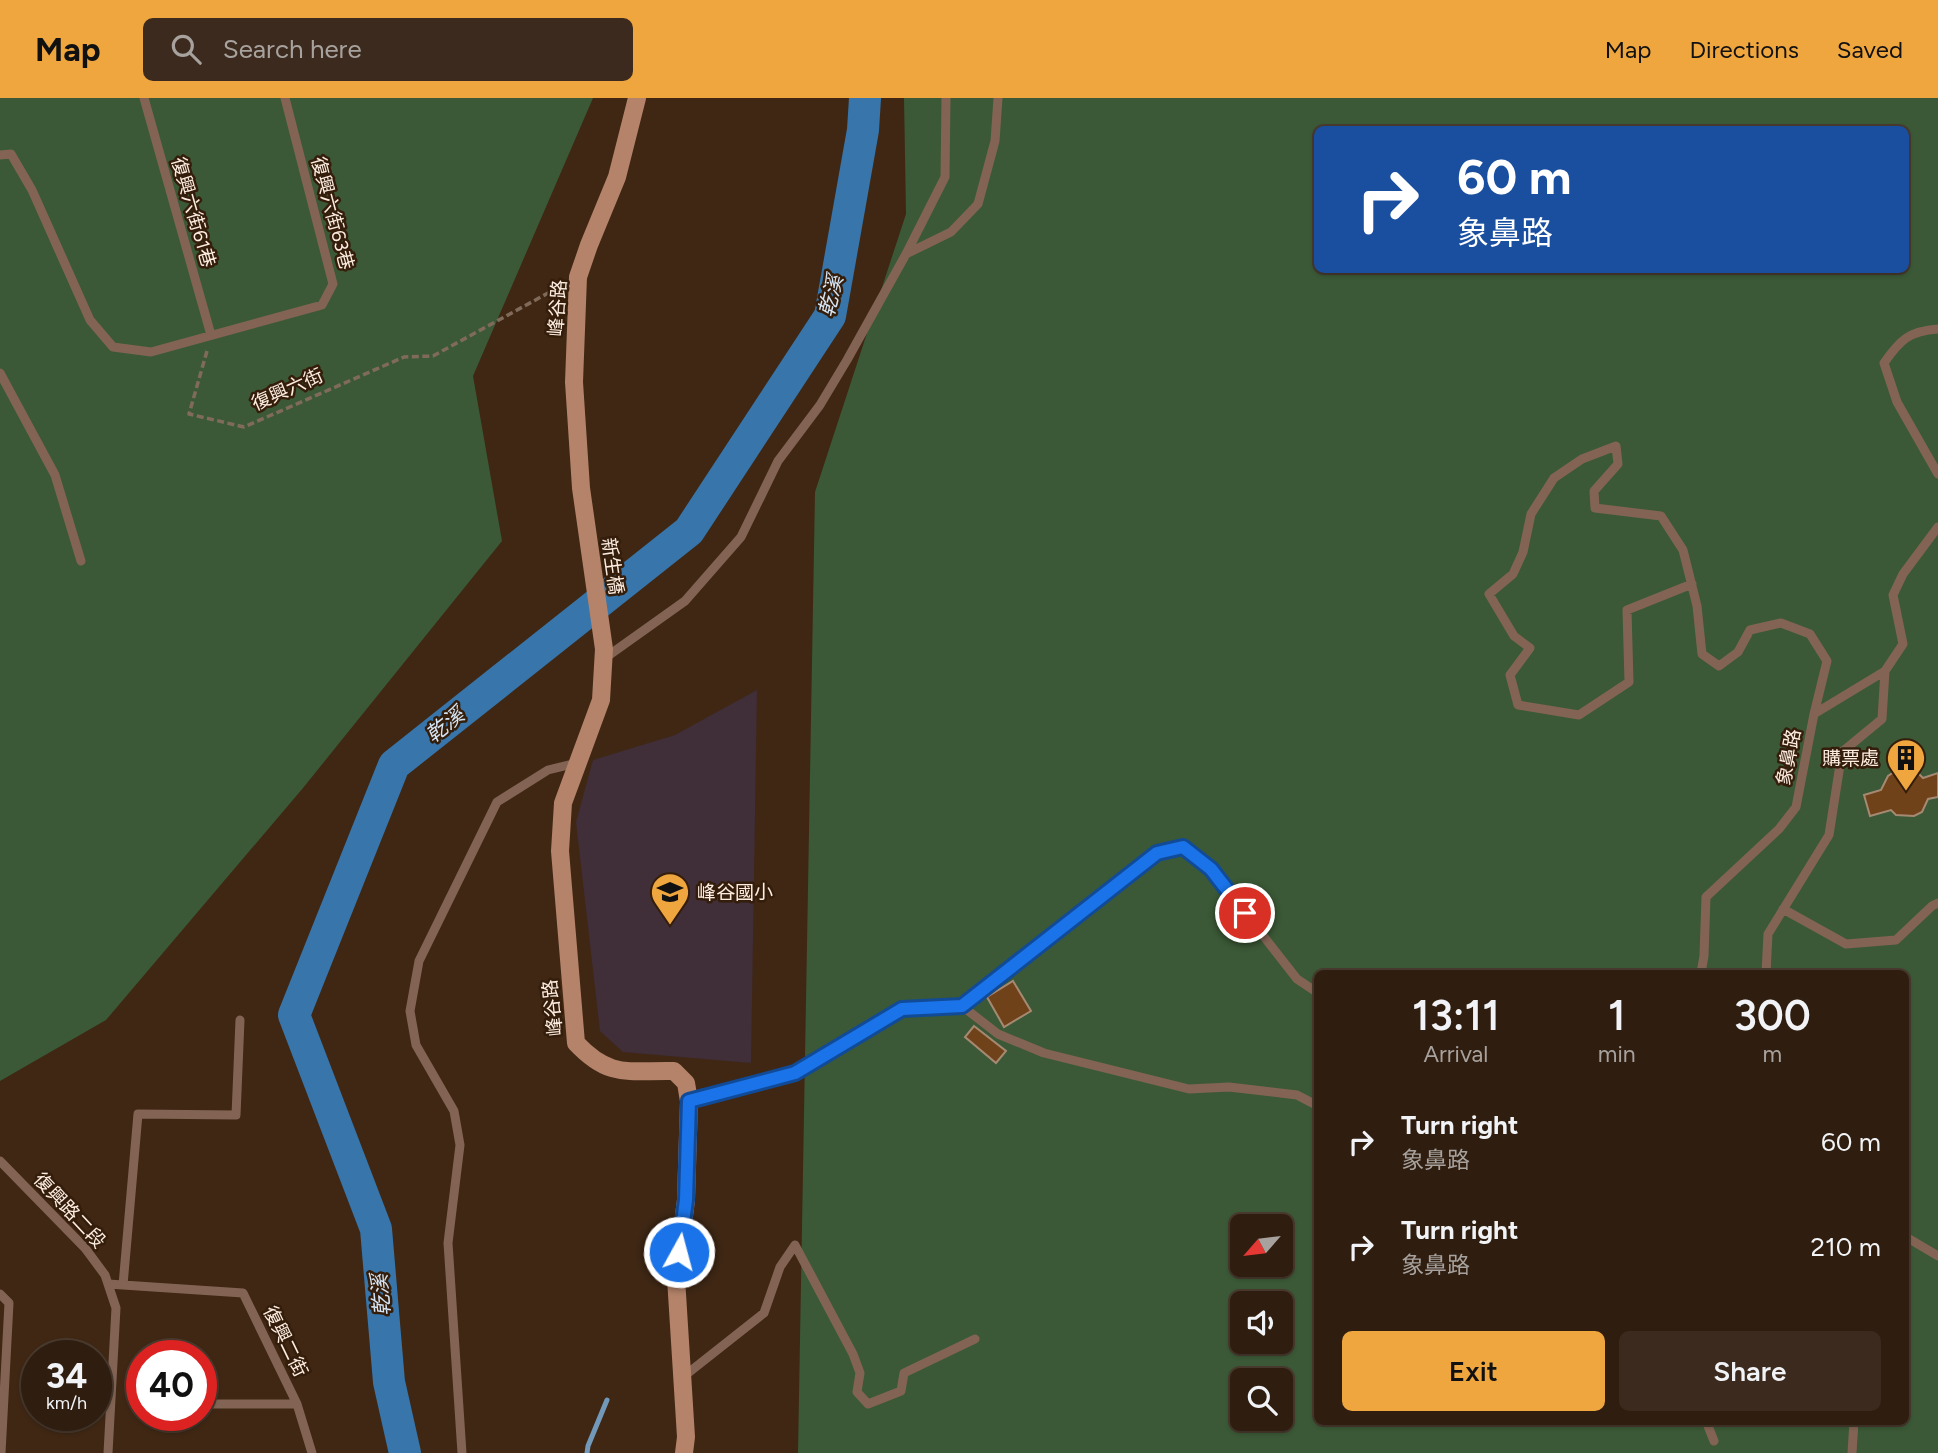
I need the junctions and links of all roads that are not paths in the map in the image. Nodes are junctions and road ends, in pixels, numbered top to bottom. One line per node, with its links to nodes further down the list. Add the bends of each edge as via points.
1 (144, 98): 9 (lane, 復興六街61巷)
2 (285, 98): 9 (lane, 復興六街63巷, via 334,284 322,305)
3 (637, 98): 12 (street, 峰谷路, via 617,177 578,277 573,382)
4 (946, 98): 7 (lane, via 945,177)
5 (998, 98): 7 (lane, via 995,141 978,204 951,232)
6 (0, 155): 9 (lane, via 11,155 32,190 90,320 113,347 151,352)
7 (906, 254): 16 (lane, via 848,360 778,461 741,537 685,601)
8 (1938, 328): 11 (lane, via 1899,340 1884,363 1897,402)
9 (211, 335)
10 (0, 373): 14 (lane, via 55,475)
11 (1938, 474)
12 (581, 488): 16 (street, 新生橋)
13 (1938, 527): 17 (lane, 象鼻路, via 1893,595 1903,644)
14 (81, 561)
15 (1692, 584): 15 (lane, via 1683,550 1661,516 1595,509 1594,491 1618,464 1616,446 1582,459 1554,478 1531,514 1513,574 1489,594 1514,636 1530,648 1510,676 1518,705 1579,715 1629,682 1627,610); 18 (lane, via 1702,654 1719,666 1738,652 1750,630 1781,623 1810,634 1826,661)
16 (603, 654): 19 (street, 峰谷路, via 601,699)
17 (1885, 671): 18 (lane, 象鼻路); 21 (lane, via 1882,719 1842,752 1829,835)
18 (1814, 715): 22 (lane, 象鼻路, via 1796,807 1779,829 1706,897)
19 (578, 763): 27 (street, 峰谷路, via 563,803 559,851 576,1043 612,1070 674,1071 686,1083); 45 (lane, via 548,770 497,803 419,961 410,1011 416,1045 454,1111 460,1145 448,1243)
20 (1938, 903): 21 (lane, via 1896,940 1846,944)
21 (1783, 909): 23 (lane, via 1768,934)
22 (1701, 970)
23 (1766, 970)
24 (1314, 990): 25 (lane, via 1297,979 1211,869 1183,847 1157,853)
25 (962, 1006): 27 (lane, via 902,1009 795,1073); 28 (lane, via 999,1034 1044,1053 1189,1089 1229,1087 1297,1095)
26 (240, 1020): 33 (lane, via 236,1115 138,1114)
27 (689, 1101): 36 (street, 峰谷路, via 686,1200 676,1278)
28 (1314, 1104)
29 (0, 1161): 32 (lane, 復興路二段, via 85,1248)
30 (1909, 1239): 31 (lane)
31 (1938, 1256)
32 (108, 1284): 33 (lane, 復興二街); 43 (lane, 復興路二段, via 116,1308)
33 (123, 1285): 38 (lane, 復興二街, via 243,1293)
34 (0, 1294): 42 (lane, via 9,1303)
35 (975, 1339): 36 (lane, via 904,1373 901,1391 868,1404 857,1392 860,1373 852,1354 795,1245 780,1267 764,1313)
36 (682, 1378): 46 (street, 峰谷路)
37 (217, 1404): 38 (lane)
38 (297, 1404): 44 (lane, 復興二街)
39 (1708, 1425): 41 (lane)
40 (1854, 1425): 47 (lane)
41 (1714, 1441)
42 (1, 1453)
43 (108, 1453)
44 (312, 1453)
45 (463, 1453)
46 (684, 1453)
47 (1852, 1453)

